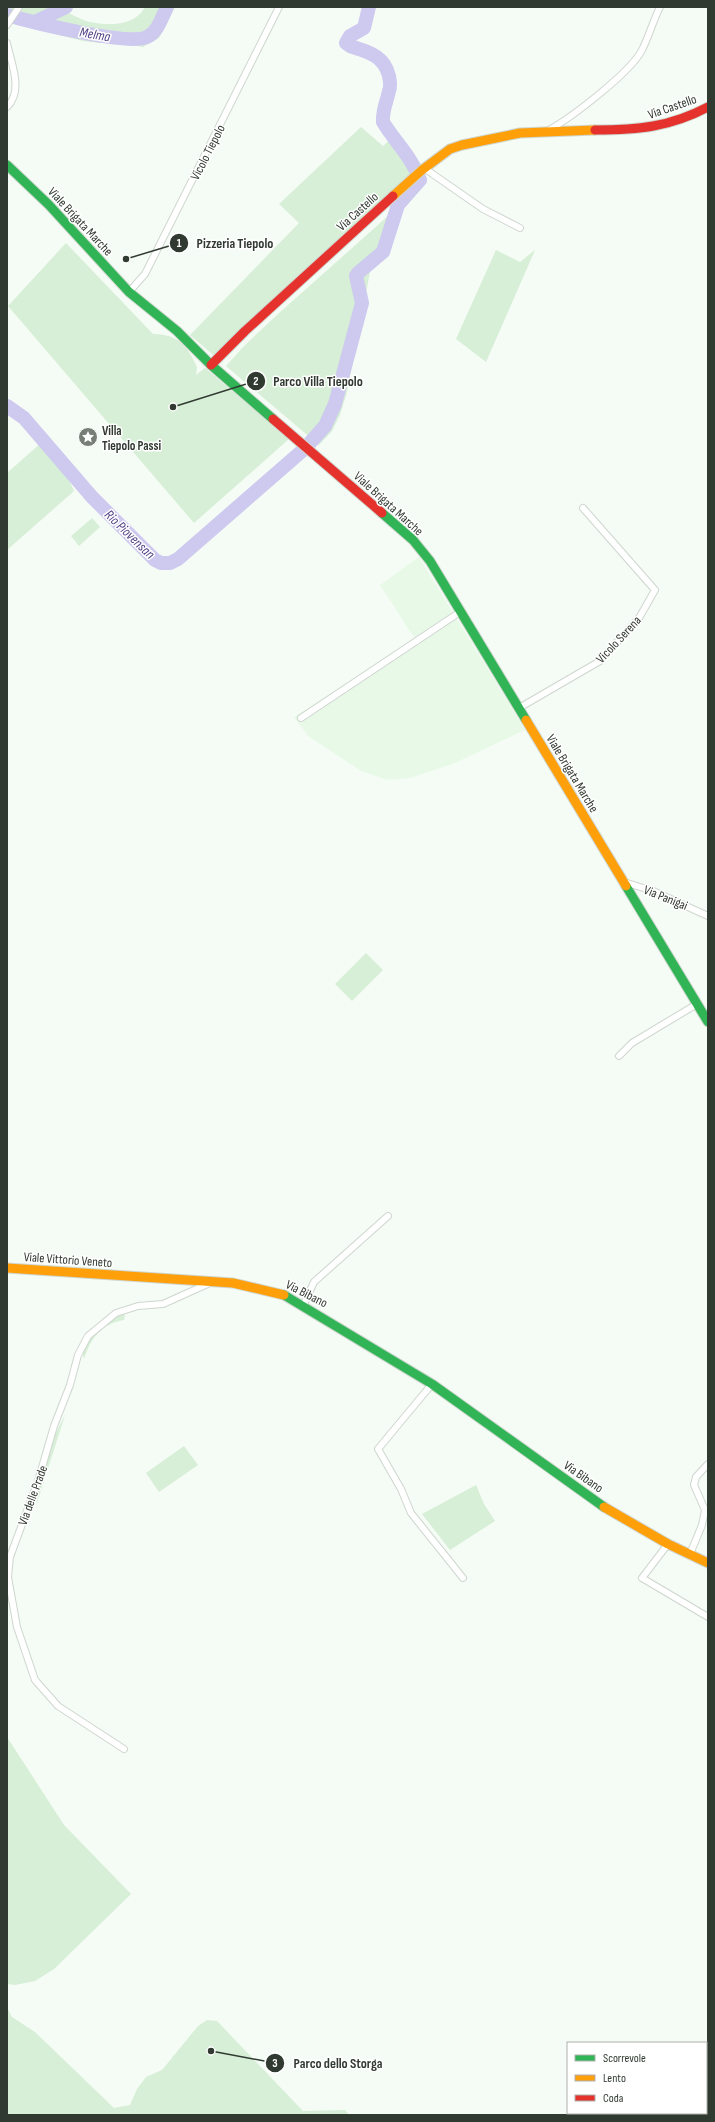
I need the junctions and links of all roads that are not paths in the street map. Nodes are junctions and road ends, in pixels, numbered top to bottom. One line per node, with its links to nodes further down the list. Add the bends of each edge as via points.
1 (279, 7): 12 (street, Vicolo Tiepolo, via 145,274)
2 (660, 7): 8 (street, Via Castello, via 642,51 630,67 566,120)
3 (17, 9): 4 (street)
4 (8, 24)
5 (7, 43): 6 (street, via 16,91)
6 (7, 107)
7 (708, 107): 8 (street, Via Castello, via 662,125 636,130)
8 (548, 130): 10 (street, Via Castello, via 462,145 450,150)
9 (7, 165): 12 (street, Viale Brigata Marche, via 49,205)
10 (423, 169): 11 (street, via 483,210); 13 (street, Via Castello)
11 (520, 228)
12 (129, 292): 13 (street, Viale Brigata Marche, via 177,331)
13 (211, 365): 15 (street, Viale Brigata Marche, via 413,540 430,561)
14 (583, 508): 16 (street, Vicolo Serena, via 655,590 639,618 600,661)
15 (460, 612): 16 (street, Viale Brigata Marche); 17 (street)
16 (519, 708): 18 (street, Viale Brigata Marche)
17 (301, 718)
18 (622, 882): 19 (street, Via Panigai, via 653,891); 20 (street, Viale Brigata Marche)
19 (708, 916)
20 (697, 1004): 21 (street, Viale Brigata Marche); 22 (street, via 632,1043)
21 (708, 1022)
22 (619, 1056)
23 (388, 1216): 27 (street, via 314,1282)
24 (7, 1268): 25 (street, Viale Vittorio Veneto)
25 (128, 1276): 26 (street, Via Bibano)
26 (212, 1282): 27 (street, Via Bibano, via 264,1288); 35 (street, Via delle Prade, via 164,1304 138,1306 116,1313 85,1341 78,1355 70,1386 10,1557 8,1577 17,1627 35,1680 58,1706)
27 (304, 1304): 28 (street, Via Bibano)
28 (432, 1384): 30 (street, Via Bibano, via 611,1512); 33 (street, via 378,1449 401,1489 411,1513)
29 (708, 1464): 31 (street, via 696,1477 694,1485 705,1510 702,1525)
30 (668, 1544): 31 (street, Via Bibano); 34 (street, via 642,1578)
31 (690, 1554): 32 (street, Via Bibano)
32 (708, 1563)
33 (463, 1578)
34 (708, 1617)
35 (124, 1749)

